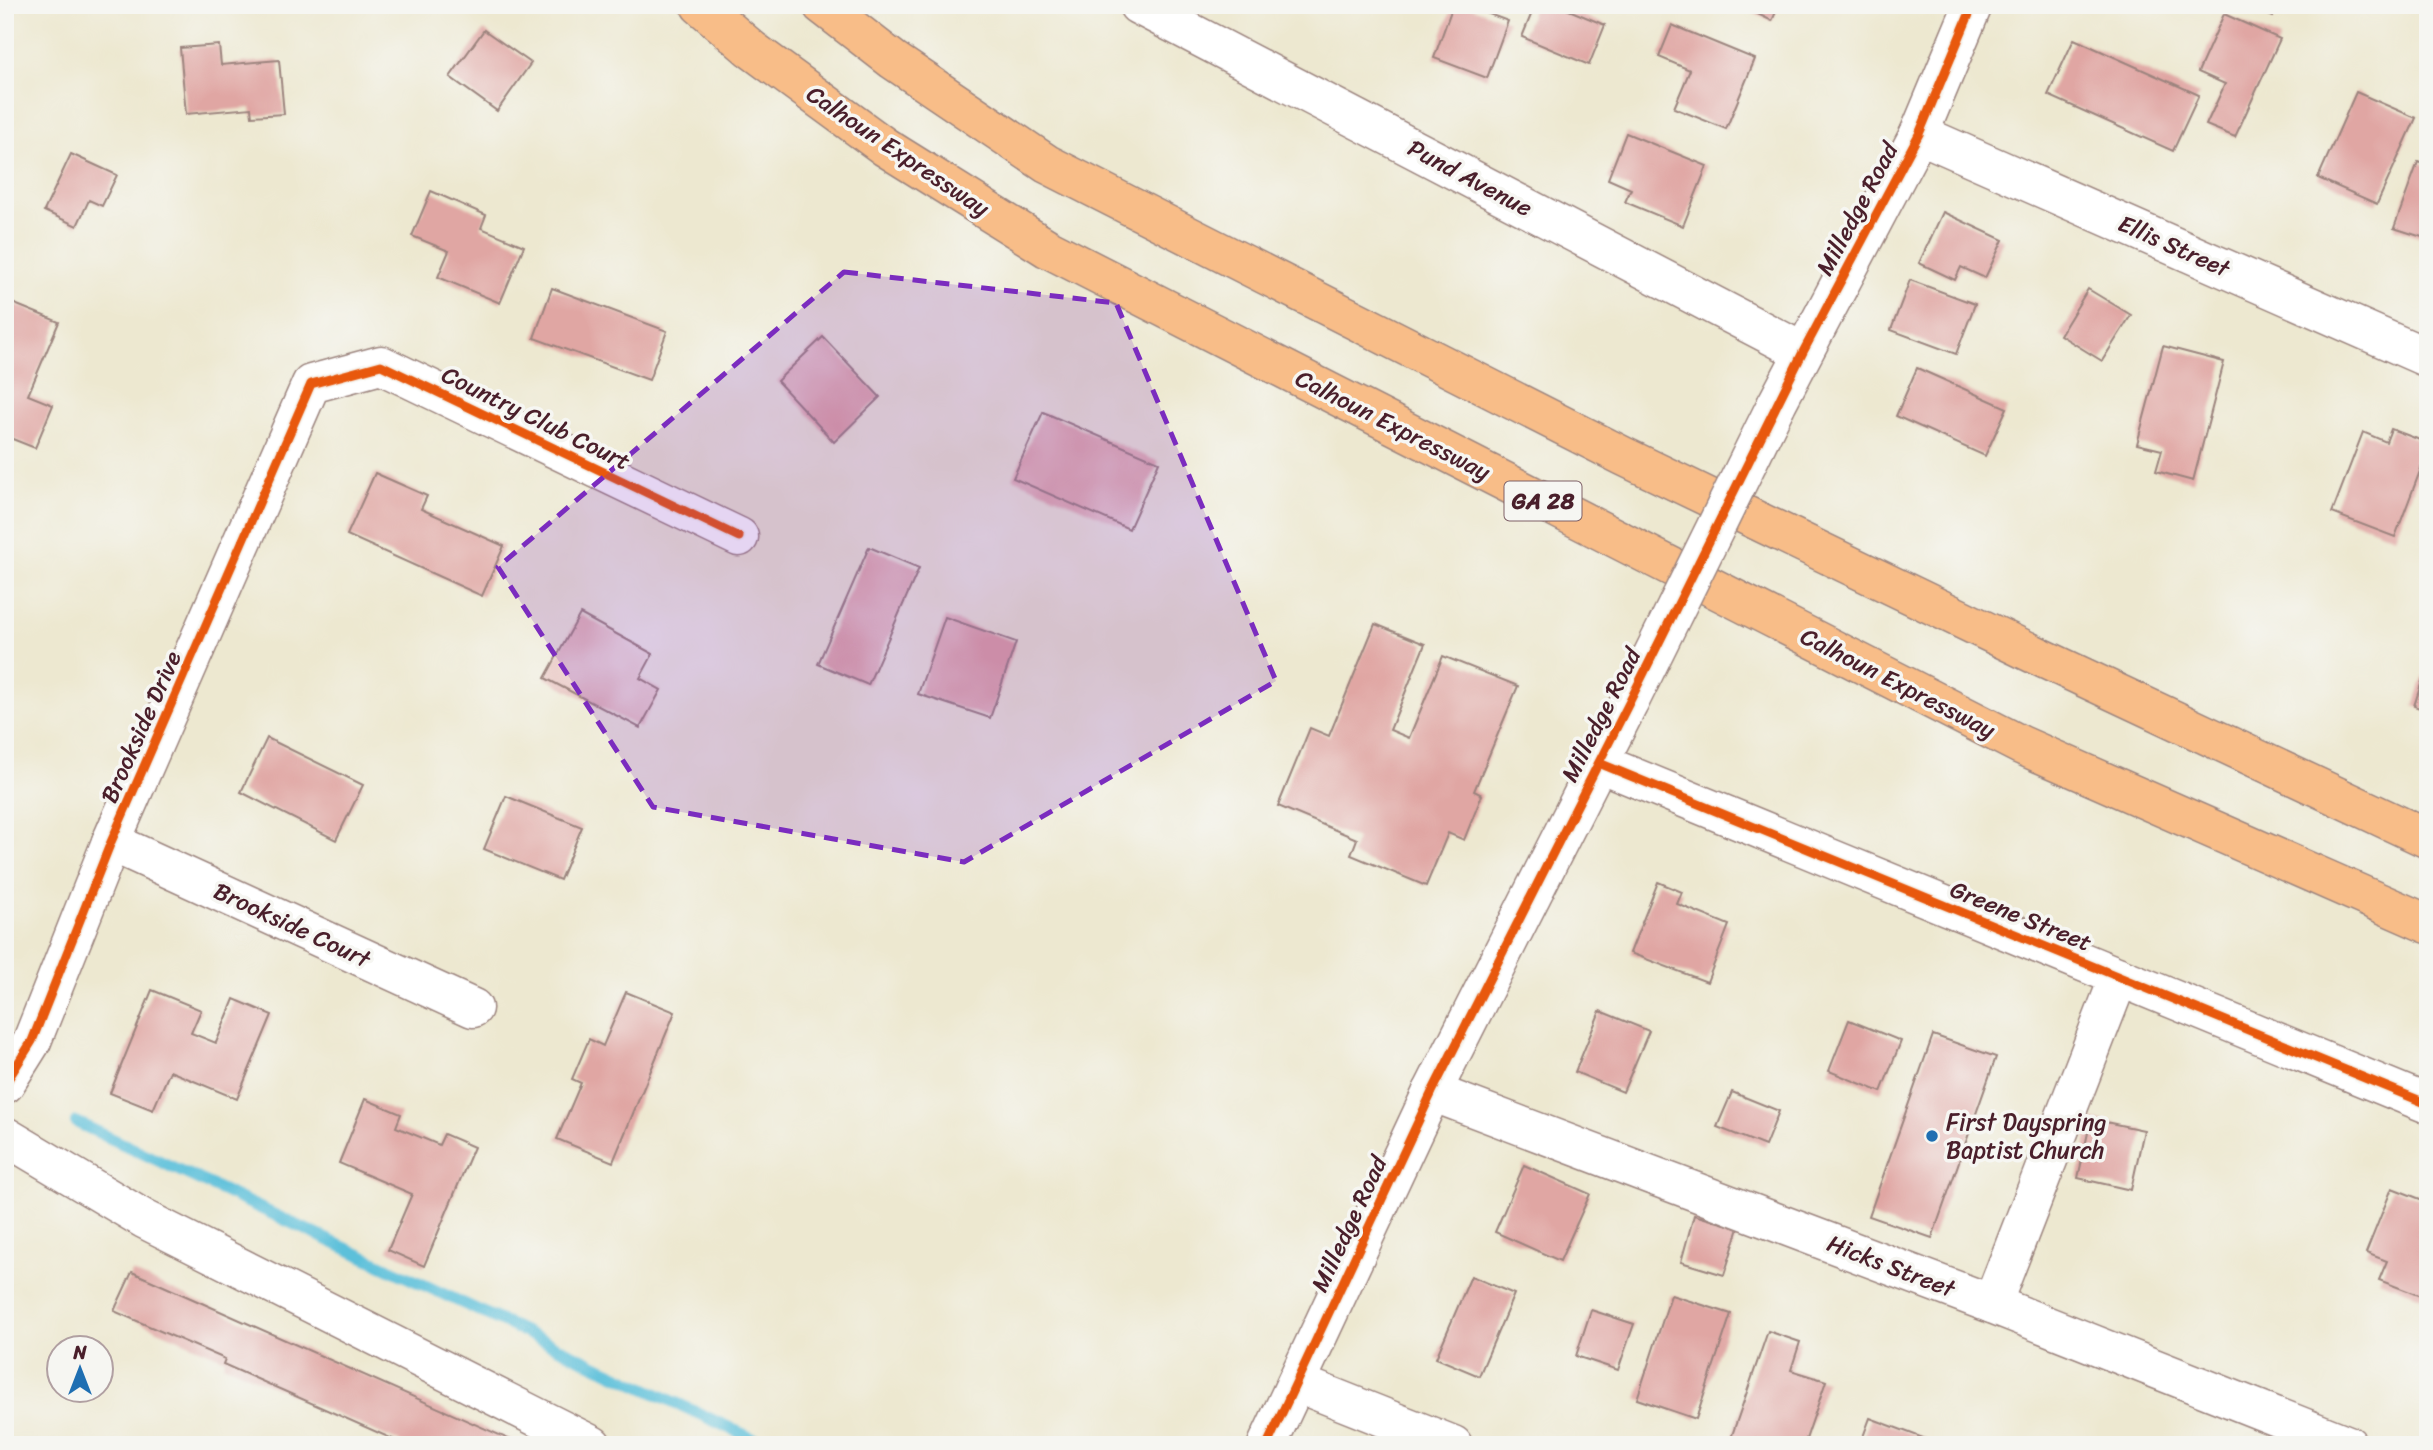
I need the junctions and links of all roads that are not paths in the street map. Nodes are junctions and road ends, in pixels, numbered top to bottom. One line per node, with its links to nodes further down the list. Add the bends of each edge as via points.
1 (700, 5): 13 (highway, Calhoun Expressway / GA 28, via 884,147 1047,248 2021,745)
2 (822, 5): 11 (highway, via 893,60 1047,164 1623,456)
3 (1138, 5): 6 (street, Pund Avenue)
4 (1973, 5): 5 (street, Milledge Road)
5 (1919, 134): 6 (street, Milledge Road); 7 (street, Ellis Street)
6 (1803, 352): 10 (street, Milledge Road, bridge)
7 (2428, 358)
8 (311, 384): 9 (street, Country Club Court, via 381,365); 12 (street, Brookside Drive)
9 (739, 537)
10 (1599, 763): 14 (street, Greene Street); 17 (street, Milledge Road)
11 (2428, 839)
12 (111, 842): 15 (street, Brookside Court); 16 (street, Brookside Drive, via 32,1041)
13 (2428, 924)
14 (2119, 977): 18 (street, Greene Street); 20 (street)
15 (473, 1008)
16 (5, 1084)
17 (1432, 1092): 20 (street, Hicks Street); 21 (street, Milledge Road)
18 (2428, 1104)
19 (5, 1136): 22 (street, via 144,1219)
20 (1992, 1304): 25 (street, Hicks Street)
21 (1297, 1383): 23 (street, Milledge Road); 24 (street)
22 (592, 1445)
23 (1267, 1445)
24 (1453, 1445)
25 (2348, 1445)

